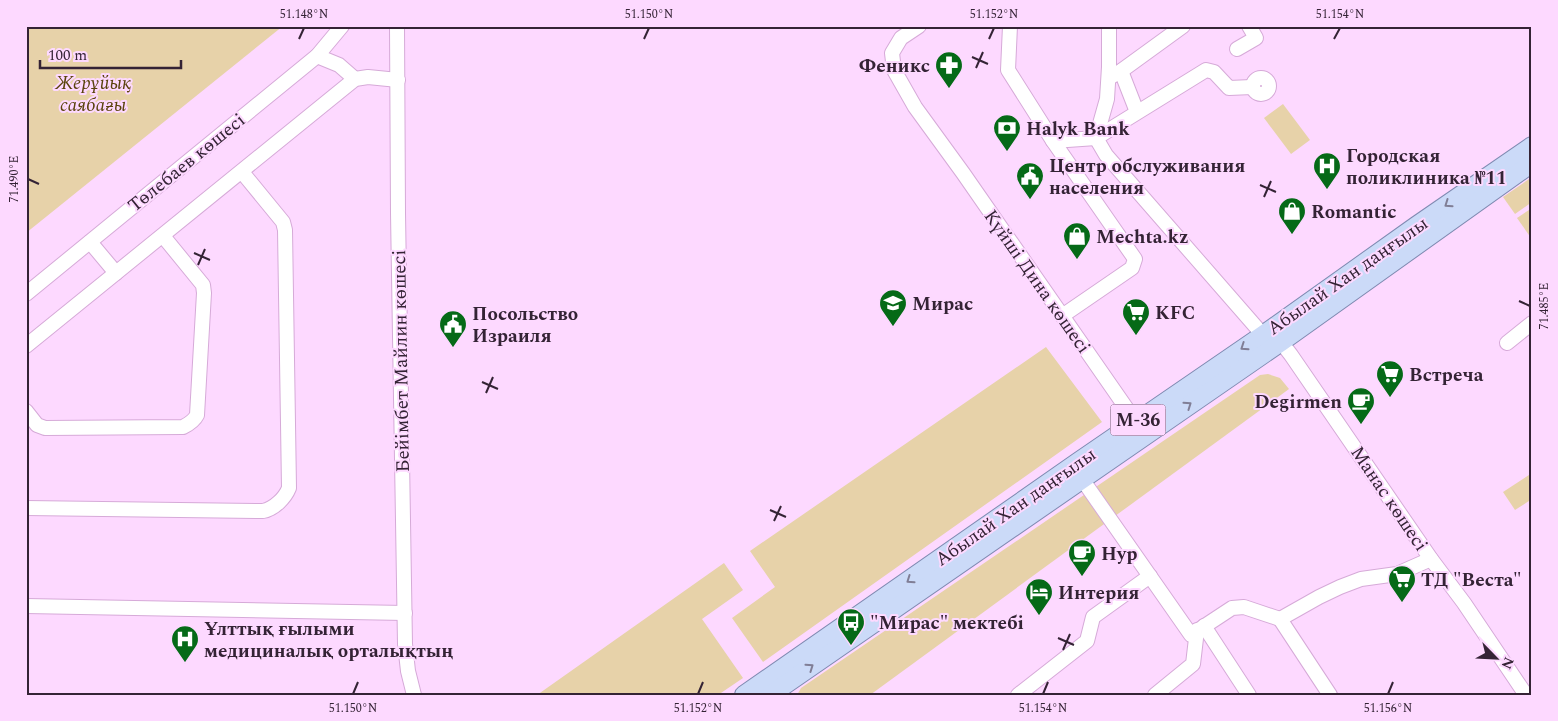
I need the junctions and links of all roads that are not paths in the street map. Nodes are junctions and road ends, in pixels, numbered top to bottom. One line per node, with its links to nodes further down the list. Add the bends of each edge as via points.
1 (342, 26): 9 (street, Төлебаев көшесі)
2 (398, 26): 12 (street, Бейімбет Майлин көшесі)
3 (919, 26): 24 (street, Күйші Дина көшесі, via 901,38 892,53 894,70 914,107)
4 (1010, 26): 16 (street, via 1008,70)
5 (1109, 26): 10 (street)
6 (1183, 26): 10 (street)
7 (1248, 26): 8 (street, via 1256,38)
8 (1236, 50)
9 (317, 56): 11 (street, via 339,65); 21 (street, Төлебаев көшесі)
10 (1115, 74): 14 (street); 15 (street)
11 (356, 79): 12 (street); 19 (street)
12 (398, 80): 37 (street, Бейімбет Майлин көшесі)
13 (1252, 87): 14 (street, via 1229,88 1214,72 1206,70)
14 (1137, 112): 15 (street)
15 (1096, 138): 16 (street); 26 (street, via 1106,155)
16 (1053, 141): 24 (street, via 1134,259 1132,268)
17 (1532, 146): 26 (main road, Абылай Хан даңғылы / M-36, one-way to 26)
18 (1532, 163): 27 (main road, Абылай Хан даңғылы / M-36)
19 (242, 172): 20 (street); 33 (street, via 283,222 285,230 290,488 286,495 269,510 263,511)
20 (163, 236): 22 (street); 30 (street, via 203,285 195,419 183,426 45,428 37,425)
21 (90, 242): 22 (street); 23 (street, Төлебаев көшесі)
22 (116, 273): 29 (street)
23 (26, 294)
24 (1062, 316): 31 (street, Күйші Дина көшесі)
25 (1532, 323): 28 (street)
26 (1263, 335): 27 (street); 31 (main road, Абылай Хан даңғылы / M-36, one-way to 31)
27 (1281, 342): 32 (main road, Абылай Хан даңғылы / M-36, one-way to 27); 34 (street, Манас көшесі)
28 (1507, 344)
29 (26, 346)
30 (26, 411)
31 (1136, 422): 40 (main road, Абылай Хан даңғылы / M-36, one-way to 40)
32 (1082, 479): 35 (street); 40 (main road, Абылай Хан даңғылы / M-36, one-way to 32)
33 (26, 508)
34 (1431, 560): 38 (street, via 1397,574 1361,579 1340,587); 47 (street, Манас көшесі)
35 (1150, 576): 39 (street, via 1191,635); 43 (street, via 1093,617 1087,641)
36 (26, 606): 37 (street)
37 (404, 613): 41 (street, Бейімбет Майлин көшесі, via 408,671)
38 (1280, 619): 39 (street, via 1244,607 1232,608); 46 (street)
39 (1200, 628): 44 (street, via 1193,664); 45 (street)
40 (774, 689): 42 (main road, Абылай Хан даңғылы / M-36)
41 (414, 695)
42 (744, 695)
43 (1018, 695)
44 (1155, 695)
45 (1249, 695)
46 (1330, 695)
47 (1526, 695)

